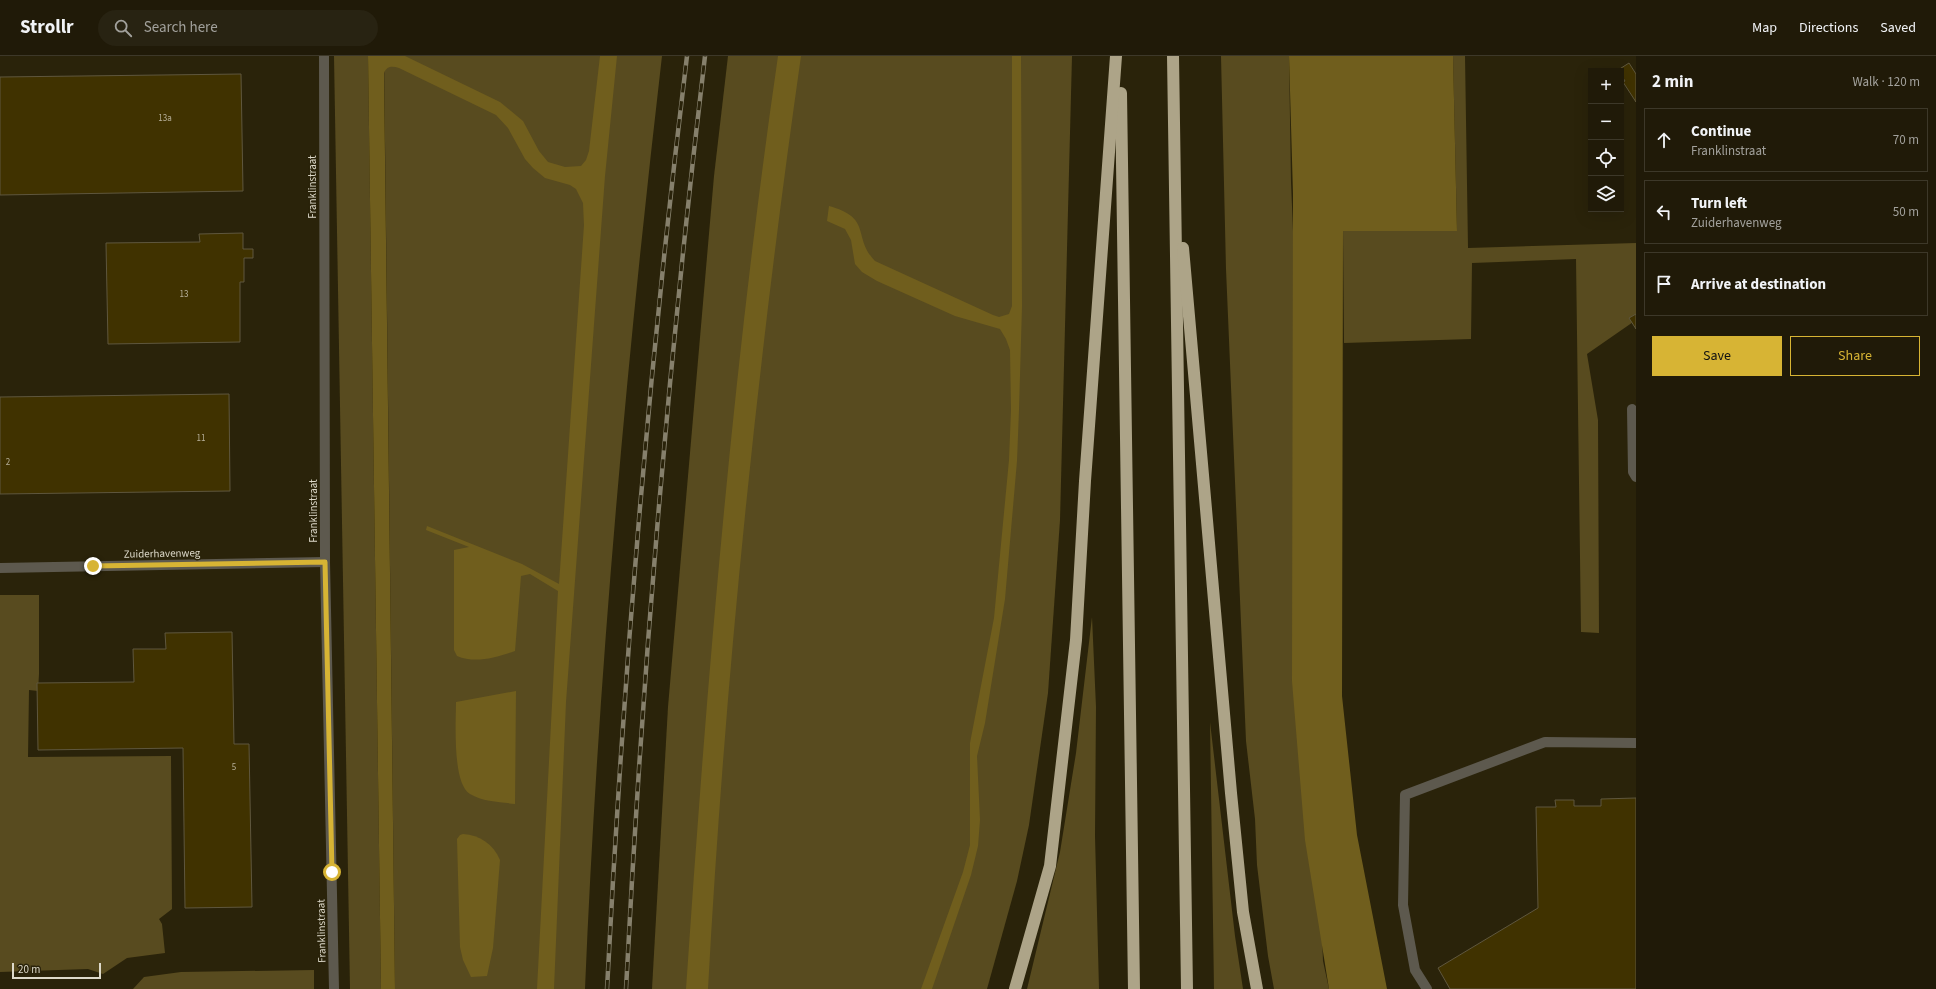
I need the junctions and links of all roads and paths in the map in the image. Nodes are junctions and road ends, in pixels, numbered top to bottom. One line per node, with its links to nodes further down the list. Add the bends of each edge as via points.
1 (324, 56): 8 (street, Franklinstraat)
2 (1116, 56): 12 (highway, via 1076,640 1050,866)
3 (1120, 56): 13 (highway)
4 (1173, 56): 5 (highway)
5 (1174, 151): 14 (highway); 15 (highway, via 1231,793 1243,912)
6 (1632, 409): 7 (street, via 1633,472)
7 (1636, 477)
8 (325, 562): 9 (street, Zuiderhavenweg); 11 (street, Franklinstraat)
9 (0, 568)
10 (1636, 743): 16 (street, via 1545,742 1405,795 1403,905 1415,970)
11 (334, 989)
12 (1015, 989)
13 (1134, 989)
14 (1187, 989)
15 (1257, 989)
16 (1427, 989)

